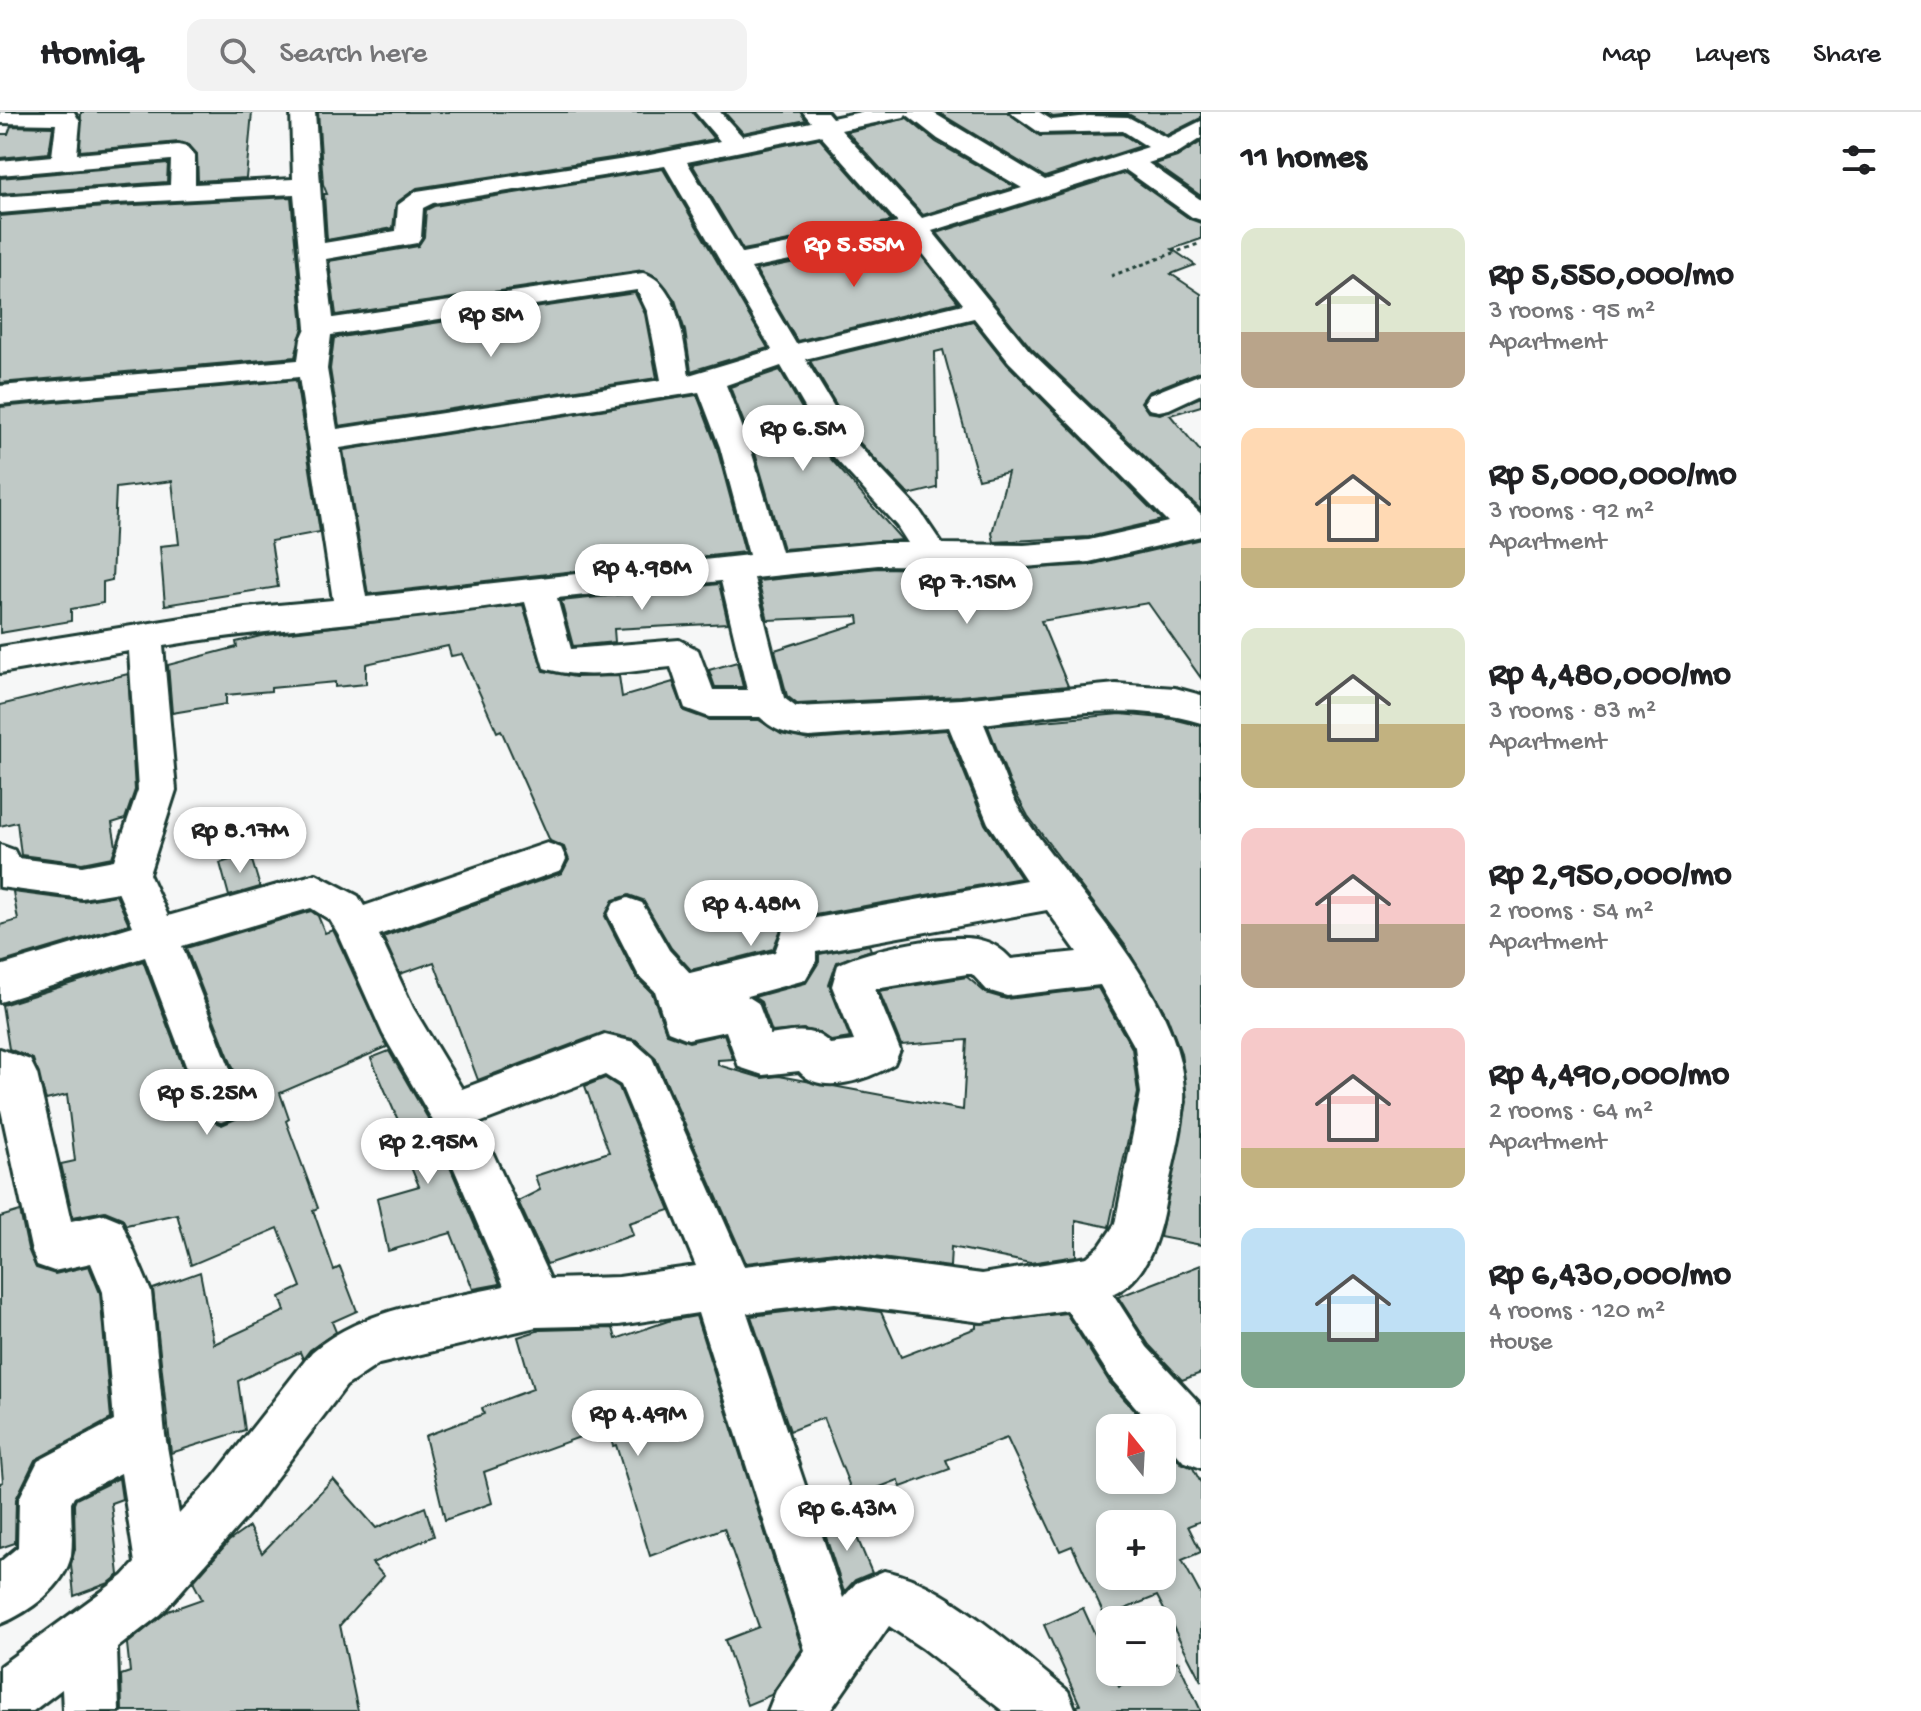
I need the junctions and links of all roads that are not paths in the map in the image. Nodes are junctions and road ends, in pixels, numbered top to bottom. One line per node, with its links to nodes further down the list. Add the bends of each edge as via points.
1 (707, 112): 9 (street)
2 (896, 112): 7 (street)
3 (917, 112): 16 (street, via 939,131)
4 (1022, 112): 10 (street, via 1053,128 1128,124)
5 (306, 113): 15 (street)
6 (0, 116): 13 (street, via 66,117)
7 (820, 119): 9 (street); 20 (street)
8 (1201, 128): 10 (street)
9 (736, 144): 11 (street)
10 (1167, 149): 12 (street)
11 (672, 157): 21 (street, via 426,196 411,205 408,237); 22 (street)
12 (1130, 162): 16 (street); 19 (street)
13 (64, 163): 14 (street); 17 (street, via 178,152 183,156)
14 (0, 168)
15 (306, 186): 17 (street); 21 (street)
16 (1043, 190): 20 (street)
17 (182, 192): 18 (street)
18 (0, 205)
19 (1201, 212)
20 (916, 227): 22 (street); 23 (street)
21 (312, 253): 24 (street)
22 (734, 263): 25 (street)
23 (980, 308): 25 (street); 33 (street, via 1019,356)
24 (320, 328): 26 (street, via 313,346); 29 (street, via 643,281 651,287 669,340)
25 (789, 354): 27 (street); 34 (street, via 844,449 908,518)
26 (314, 367): 30 (street); 32 (street)
27 (710, 381): 29 (street); 35 (street, via 735,447)
28 (1201, 383): 31 (street)
29 (676, 386): 32 (street)
30 (0, 395)
31 (1159, 402)
32 (324, 441): 37 (street)
33 (1196, 526): 34 (street, via 1089,551)
34 (934, 557): 35 (street, via 878,554)
35 (752, 567): 36 (street); 40 (street)
36 (538, 588): 37 (street); 40 (street, via 556,659 578,663 679,653 686,659 698,698 709,703)
37 (352, 611): 38 (street)
38 (145, 636): 39 (street); 45 (street, via 157,790)
39 (0, 660)
40 (768, 704): 42 (street, via 786,720 809,723)
41 (1201, 709): 42 (street, via 1140,695)
42 (961, 713): 46 (street, via 1007,823)
43 (547, 859): 48 (street)
44 (0, 861): 45 (street, via 8,873 82,882)
45 (129, 874): 49 (street)
46 (1059, 891): 50 (street); 52 (street, via 805,937 797,942 790,967)
47 (628, 915): 52 (street)
48 (355, 926): 49 (street, via 344,908 316,891); 55 (street, via 398,1021)
49 (158, 937): 51 (street); 54 (street)
50 (1111, 966): 52 (street, via 1007,978 975,957 858,975 853,986 879,1050 831,1065 820,1064 801,1049 757,1055 740,1013 685,1019); 56 (street, via 1149,1026 1163,1093 1137,1232 1117,1263)
51 (0, 984)
52 (678, 994)
53 (0, 1069): 59 (street, via 15,1074 54,1248 104,1237 127,1292)
54 (221, 1102)
55 (452, 1113): 57 (street, via 605,1055 619,1056 637,1072); 58 (street)
56 (1078, 1284): 57 (street, via 982,1298 835,1279); 60 (street, via 1130,1364)
57 (722, 1289): 58 (street, via 619,1301); 64 (street)
58 (536, 1303): 61 (street, via 372,1341 344,1356)
59 (140, 1435): 61 (street); 62 (street, via 56,1479 45,1499 44,1556)
60 (1201, 1443)
61 (163, 1572): 63 (street)
62 (0, 1597)
63 (89, 1635): 65 (street); 66 (street)
64 (834, 1653): 67 (street); 68 (street, via 870,1606 886,1598 943,1629)
65 (0, 1701)
66 (91, 1711)
67 (796, 1711)
68 (1048, 1711)

